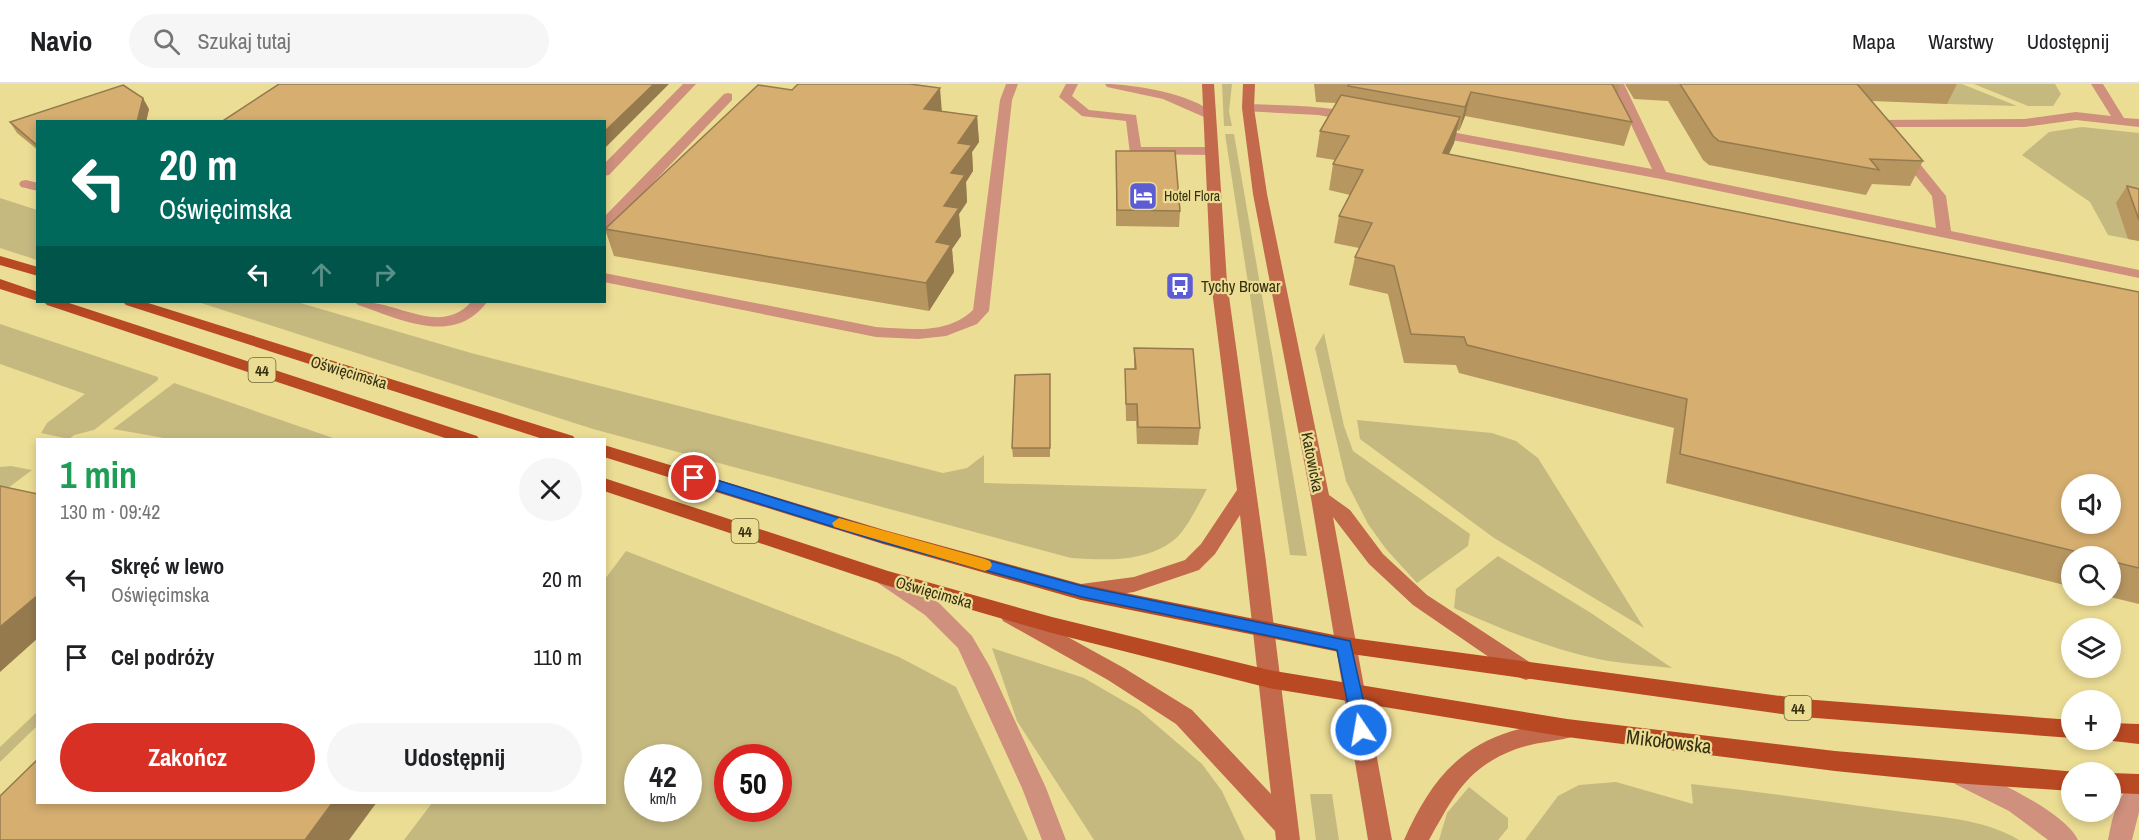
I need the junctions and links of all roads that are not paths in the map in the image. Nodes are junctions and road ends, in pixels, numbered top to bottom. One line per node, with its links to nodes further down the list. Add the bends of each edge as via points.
1 (690, 84): 17 (street)
2 (1012, 84): 24 (street, via 1006,100 981,312 972,322 959,328 914,334 876,332)
3 (1072, 84): 16 (street, via 1065,97 1086,113 1132,118 1135,151)
4 (1111, 84): 11 (street, via 1167,96)
5 (1208, 84): 11 (main road)
6 (1249, 84): 10 (main road, Katowicka)
7 (1618, 84): 18 (street)
8 (2097, 84): 13 (street)
9 (728, 97): 19 (street)
10 (1248, 108): 12 (street, via 1318,111); 36 (main road, Katowicka, via 1260,195)
11 (1208, 114): 16 (main road)
12 (1364, 119)
13 (2119, 119): 14 (street); 20 (street, via 2076,116 2024,123 1876,119 1939,196)
14 (2139, 123)
15 (1421, 130): 18 (street)
16 (1212, 151): 35 (main road, via 1219,282)
17 (606, 170)
18 (1661, 175): 20 (street)
19 (606, 224)
20 (1944, 234): 23 (street)
21 (0, 260): 22 (main road)
22 (36, 271)
23 (2139, 274)
24 (606, 277)
25 (0, 285): 26 (main road)
26 (36, 296)
27 (55, 303): 31 (main road, Oświęcimska / 44)
28 (134, 303): 32 (main road, Oświęcimska / 44)
29 (367, 303): 30 (street, via 439,321 464,317)
30 (478, 303)
31 (465, 438)
32 (561, 438)
33 (606, 452): 38 (main road, 44, via 882,537)
34 (606, 485): 37 (main road, Oświęcimska / 44)
35 (1246, 490): 38 (main road, via 1208,549 1192,565 1134,584); 40 (main road)
36 (1320, 498): 41 (main road, Katowicka); 42 (main road, via 1343,514 1376,559 1420,600)
37 (885, 578): 39 (main road, Oświęcimska / 44); 55 (street, via 932,609 965,642)
38 (1082, 592): 40 (main road, 44)
39 (1003, 612): 43 (main road, Oświęcimska / 44); 54 (main road, via 1116,674 1184,717)
40 (1264, 629): 41 (main road, 44); 43 (main road)
41 (1344, 645): 42 (main road, 44); 44 (main road, Katowicka)
42 (1526, 672): 46 (main road, 44, via 1803,708)
43 (1269, 679): 44 (main road, Mikołowska / 44); 54 (main road)
44 (1353, 693): 45 (main road, Mikołowska / 44); 56 (main road, Katowicka)
45 (1568, 728): 49 (main road, Mikołowska / 44); 57 (main road, via 1514,740 1474,759 1446,789)
46 (2061, 728)
47 (2121, 733): 48 (main road)
48 (2139, 734)
49 (1953, 773): 50 (main road, Mikołowska / 44); 58 (street, via 1990,788 2041,819)
50 (2061, 780)
51 (2121, 783): 52 (main road)
52 (2139, 784)
53 (2139, 791): 59 (street, via 2126,812)
54 (1287, 833)
55 (1054, 840)
56 (1380, 840)
57 (1416, 840)
58 (2066, 840)
59 (2120, 840)

